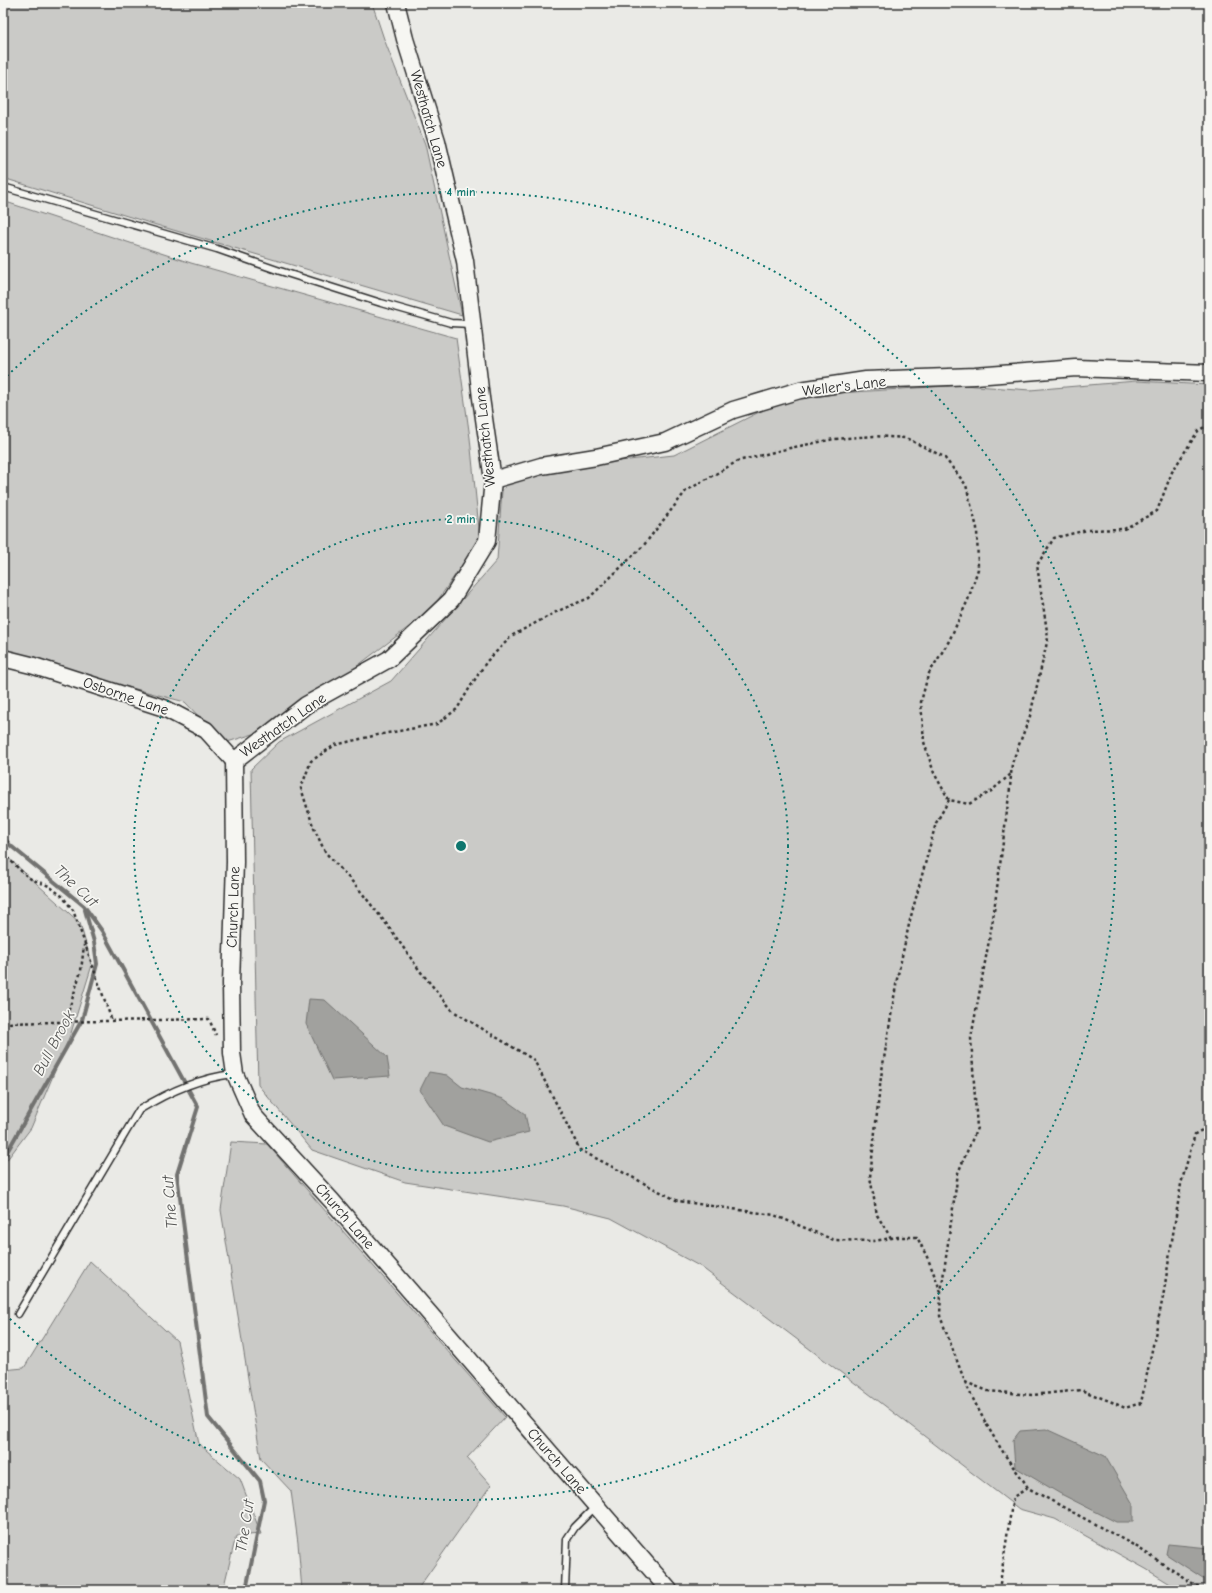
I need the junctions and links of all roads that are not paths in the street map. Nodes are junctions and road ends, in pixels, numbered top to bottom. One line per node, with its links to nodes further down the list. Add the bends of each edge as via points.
1 (396, 3): 3 (street, Westhatch Lane, via 437,141 465,261)
2 (3, 187): 3 (lane, via 217,249 280,272 382,303 451,323)
3 (472, 324): 5 (street, Westhatch Lane)
4 (1209, 373): 5 (street, Weller's Lane, via 1076,368 975,376 866,380 800,390 733,410 665,442 541,466)
5 (493, 480): 7 (street, Westhatch Lane, via 487,541 451,600 389,659 306,705)
6 (3, 658): 7 (street, Osborne Lane, via 164,708 206,730)
7 (234, 760): 8 (street, Church Lane, via 235,862 231,1022)
8 (235, 1074): 9 (lane, via 205,1079 161,1096 139,1110); 10 (street, Church Lane, via 253,1115 332,1201)
9 (18, 1314)
10 (596, 1506): 11 (lane, via 567,1538); 12 (street, Church Lane)
11 (565, 1590)
12 (669, 1590)

